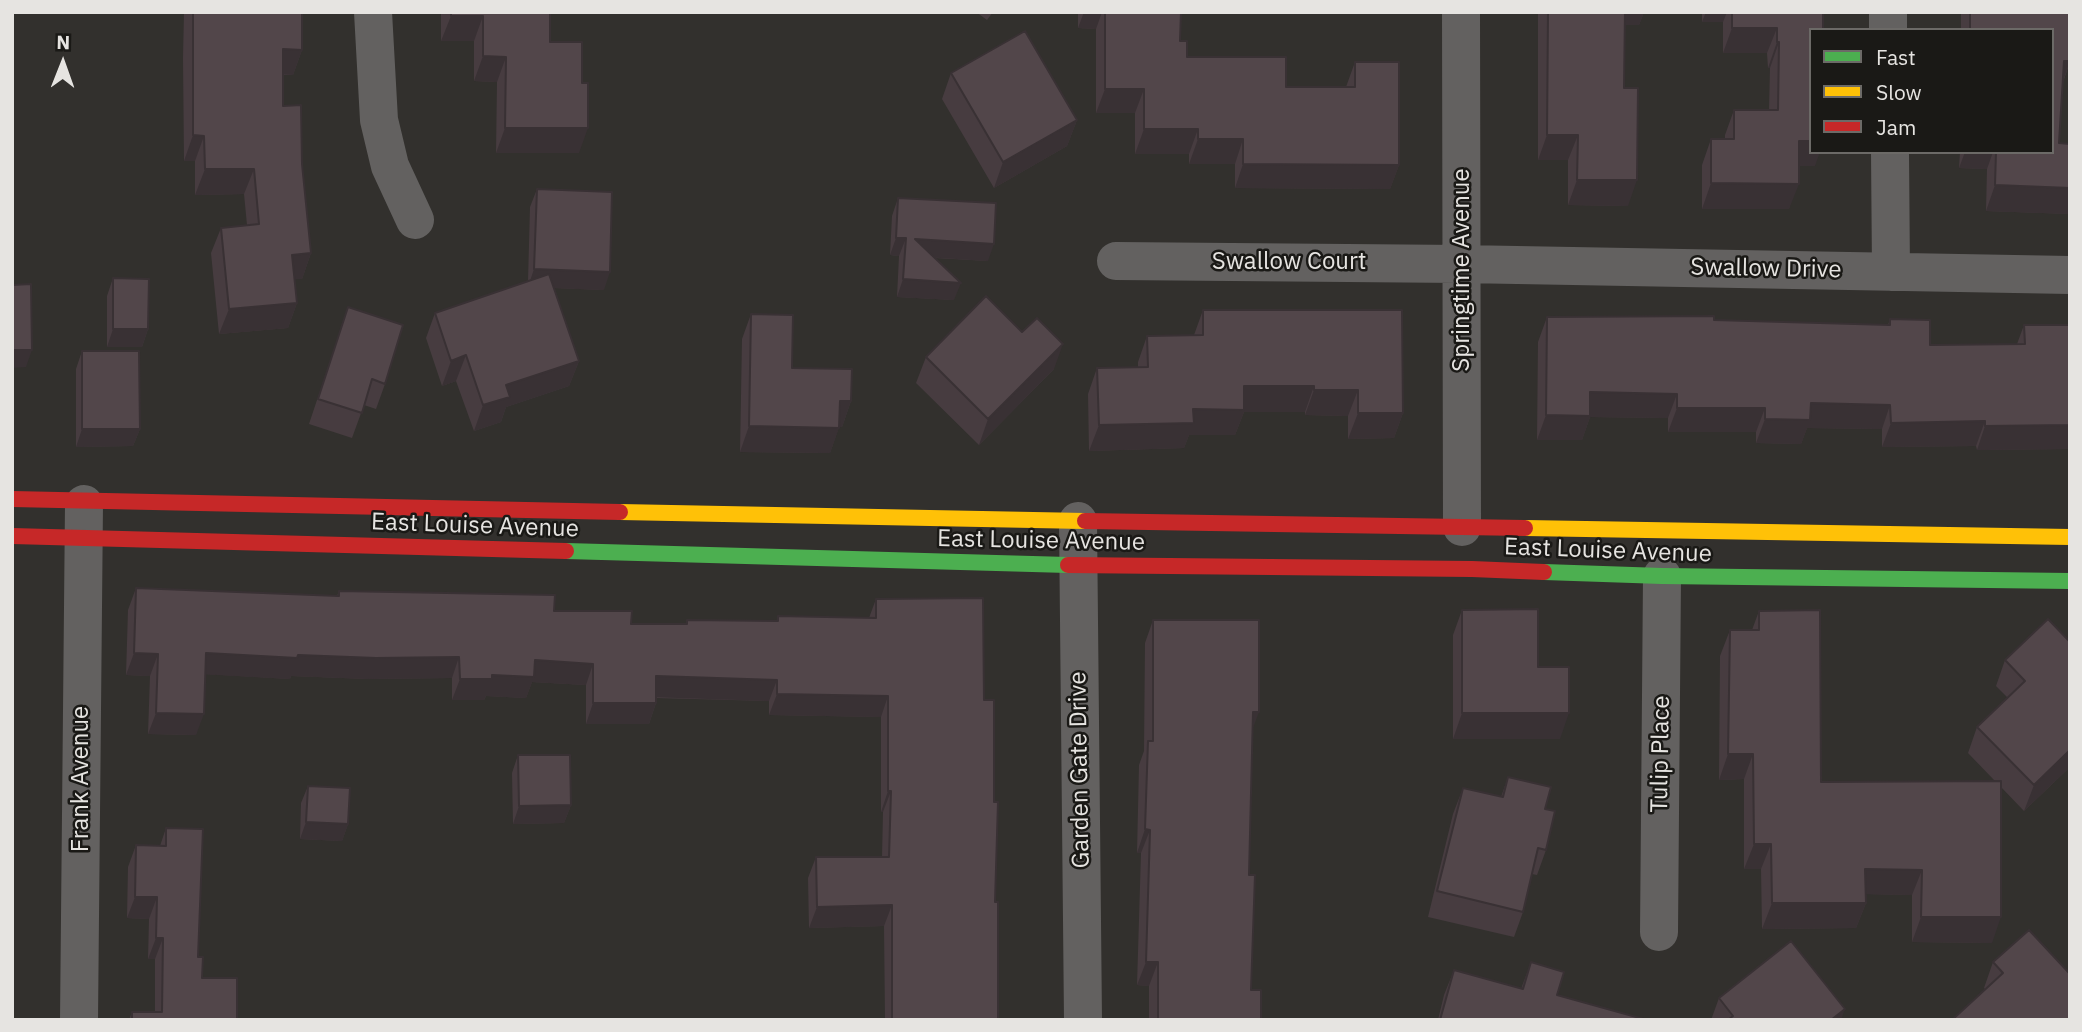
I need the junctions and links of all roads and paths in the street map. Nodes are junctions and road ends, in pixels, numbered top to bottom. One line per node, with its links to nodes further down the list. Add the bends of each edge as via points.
1 (373, 12): 4 (street, via 379,120 390,166)
2 (1461, 12): 6 (street, Springtime Avenue)
3 (1890, 154): 7 (street)
4 (415, 220)
5 (1116, 261): 6 (street, Swallow Court)
6 (1462, 264): 7 (street, Swallow Drive); 12 (street, Springtime Avenue)
7 (1891, 272): 8 (street, Swallow Drive)
8 (2070, 275)
9 (12, 499): 10 (street, East Louise Avenue)
10 (85, 500): 11 (street, East Louise Avenue); 15 (street, Frank Avenue)
11 (1078, 521): 12 (street, East Louise Avenue); 16 (street, Garden Gate Drive)
12 (1462, 527): 14 (street, East Louise Avenue)
13 (12, 536): 15 (street, East Louise Avenue)
14 (2070, 537)
15 (83, 538): 16 (street, East Louise Avenue); 20 (street, Frank Avenue)
16 (1078, 565): 17 (street, East Louise Avenue); 21 (street, Garden Gate Drive)
17 (1662, 576): 18 (street, East Louise Avenue); 19 (street, Tulip Place)
18 (2070, 581)
19 (1659, 932)
20 (79, 1020)
21 (1083, 1020)

